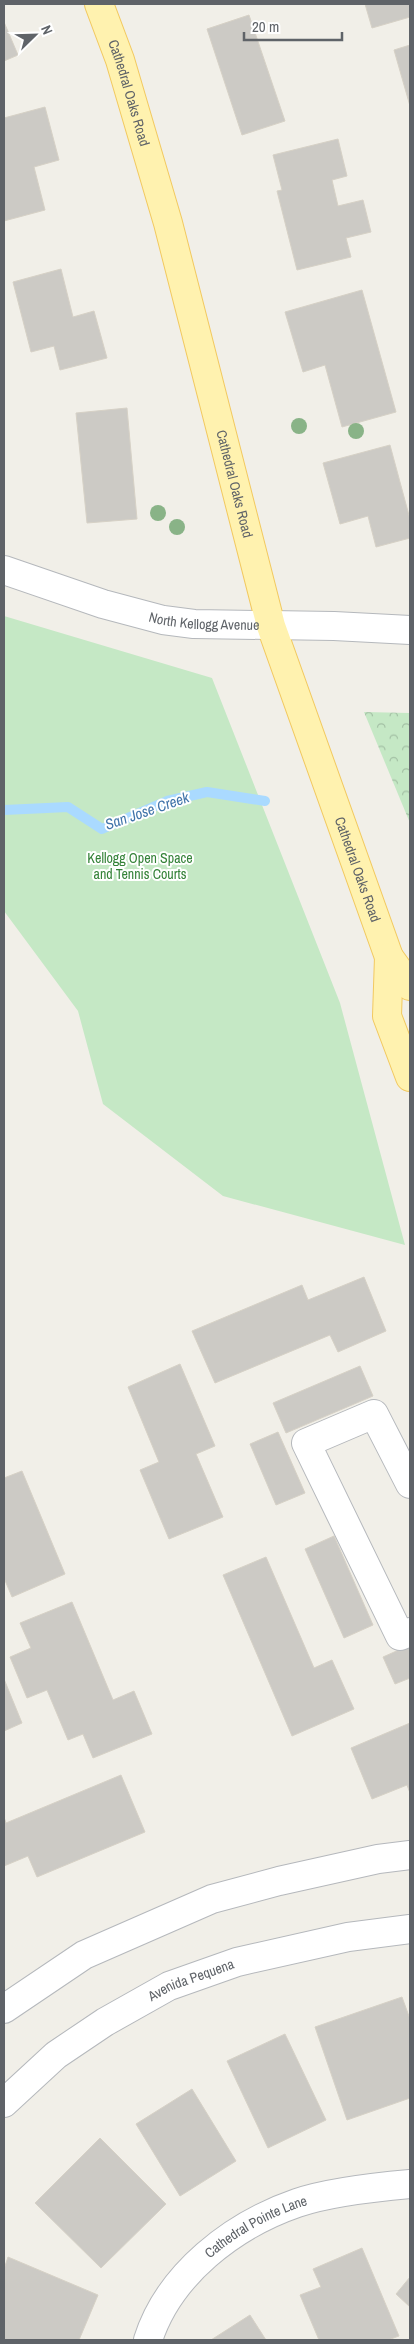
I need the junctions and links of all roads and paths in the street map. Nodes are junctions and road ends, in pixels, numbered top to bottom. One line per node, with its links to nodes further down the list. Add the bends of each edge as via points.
1 (99, 4): 3 (main road, Cathedral Oaks Road, via 120,60 168,222)
2 (4, 570): 3 (street, North Kellogg Avenue, via 103,604 164,620)
3 (271, 626): 4 (street, North Kellogg Avenue); 5 (main road, Cathedral Oaks Road)
4 (410, 630)
5 (389, 957): 6 (main road, Cathedral Oaks Road); 7 (main road, Cathedral Oaks Road, via 387,1016)
6 (410, 986)
7 (410, 1077)
8 (410, 1484): 9 (street, via 374,1414 306,1443 400,1636)
9 (410, 1632)
10 (410, 1854): 12 (street, via 279,1881 212,1900 84,1955)
11 (410, 1929): 13 (street, Avenida Pequena, via 348,1938 237,1962 169,1986 105,2022 56,2055)
12 (4, 2008)
13 (4, 2103)
14 (410, 2184): 15 (street, Cathedral Pointe Lane, via 376,2187 298,2203 256,2221 217,2246 179,2282 152,2327)
15 (148, 2340)

